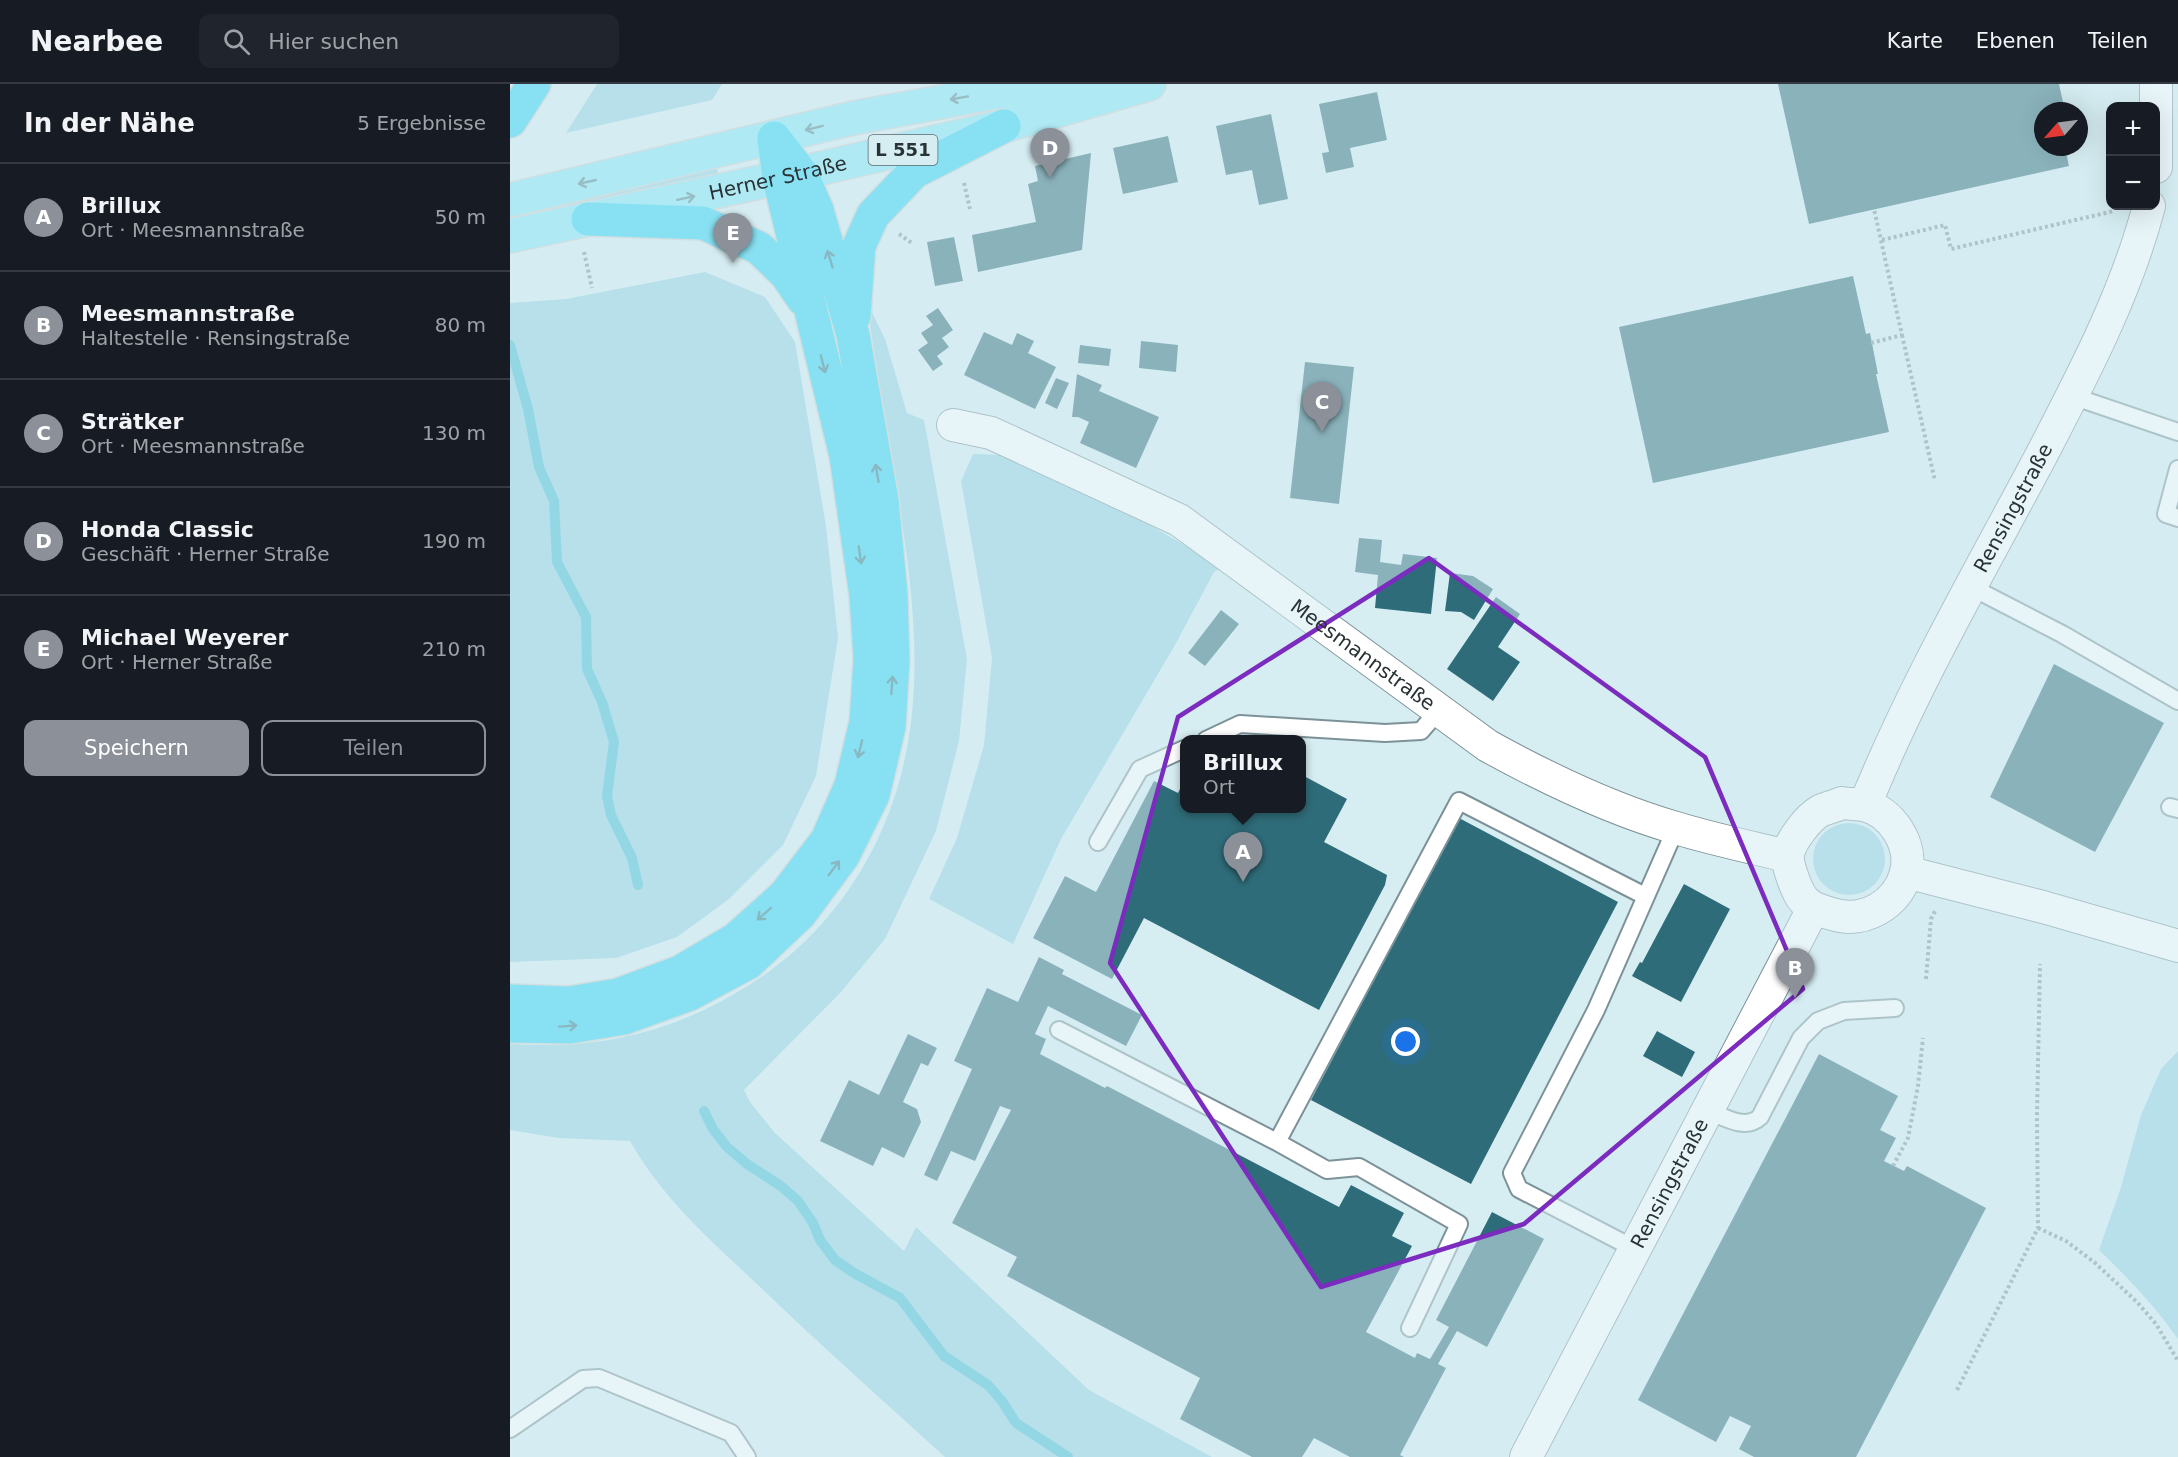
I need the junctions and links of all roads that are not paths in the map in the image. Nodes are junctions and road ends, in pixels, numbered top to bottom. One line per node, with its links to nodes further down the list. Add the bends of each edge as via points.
1 (534, 84): 5 (highway)
2 (1118, 84): 7 (main road, Herner Straße / L 551, one-way to 7, via 996,92 853,118)
3 (1149, 84): 6 (main road, Herner Straße / L 551)
4 (2155, 84): 8 (street)
5 (510, 121)
6 (1004, 126): 9 (main road, Herner Straße / L 551); 15 (highway, via 914,172 873,215 859,246)
7 (774, 138): 9 (highway); 10 (main road, Herner Straße / L 551, one-way to 10)
8 (2156, 156)
9 (790, 176): 12 (main road, Herner Straße / L 551, one-way to 9); 14 (highway); 15 (highway, one-way to 9, via 817,210)
10 (510, 200)
11 (2148, 210): 16 (street, Rensingstraße, via 2108,323)
12 (588, 219): 13 (main road, Herner Straße / L 551); 14 (highway, via 703,223 759,248 786,274)
13 (510, 236)
14 (809, 307): 34 (highway, one-way to 34, via 846,456 866,596 870,659 866,722 851,785 827,840 785,895 736,939 680,972 618,995 568,1003)
15 (853, 335): 36 (highway, one-way to 15, via 570,1027 624,1018 690,994 748,963 800,914 843,856 873,795 889,727 893,661 882,500)
16 (2072, 396): 18 (lane); 21 (street, Rensingstraße)
17 (953, 425): 23 (street, Meesmannstraße, via 991,434 1179,520)
18 (2178, 432)
19 (2178, 469): 20 (lane, via 2166,514)
20 (2178, 518)
21 (1971, 587): 22 (lane); 26 (street, Rensingstraße, via 1912,698)
22 (2178, 701)
23 (1439, 710): 24 (lane, via 1421,731 1385,733 1240,724); 27 (street, Meesmannstraße, via 1488,746 1544,777)
24 (1217, 735)
25 (1180, 751): 28 (lane, via 1140,769)
26 (1865, 806): 29 (street, via 1842,803 1819,812 1797,833); 30 (street, via 1884,815 1899,831 1906,851)
27 (1676, 828): 29 (street, Meesmannstraße); 31 (lane)
28 (1098, 842)
29 (1787, 856): 32 (street, via 1800,896)
30 (1906, 872): 32 (street, via 1894,898 1871,914 1843,918); 33 (street)
31 (1645, 896): 39 (lane, via 1459,801); 40 (lane, via 1596,1010 1512,1173 1519,1189)
32 (1813, 909): 38 (street, Rensingstraße)
33 (2178, 946)
34 (510, 1001)
35 (1895, 1008): 38 (lane, via 1844,1011 1818,1021 1801,1038 1755,1122 1739,1123)
36 (510, 1026)
37 (1059, 1030): 39 (lane)
38 (1707, 1110): 40 (street, Rensingstraße)
39 (1277, 1142): 41 (lane, via 1327,1170 1359,1167 1459,1224)
40 (1635, 1249): 44 (street, Rensingstraße)
41 (1410, 1328)
42 (510, 1429): 43 (lane, via 583,1380 599,1378 731,1433)
43 (747, 1457)
44 (1526, 1457)

